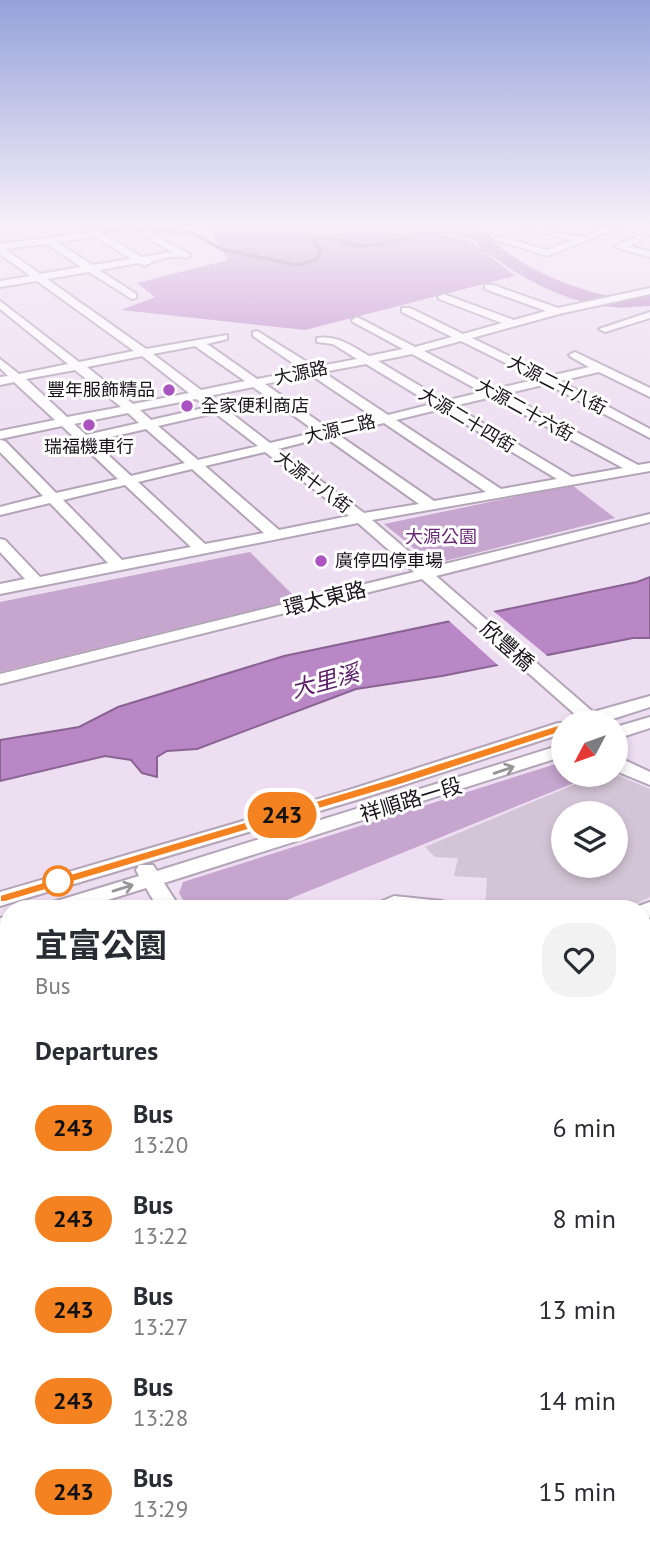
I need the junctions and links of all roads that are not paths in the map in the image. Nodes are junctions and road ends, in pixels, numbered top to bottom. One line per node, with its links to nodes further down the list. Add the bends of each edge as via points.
1 (65, 297): 20 (street, 大源十八街)
2 (444, 297): 12 (street)
3 (519, 297): 9 (street)
4 (622, 297): 5 (street)
5 (600, 302): 6 (street); 9 (street, 大源路)
6 (650, 303)
7 (0, 304): 24 (street)
8 (406, 310): 16 (street, 大源二十八街)
9 (557, 311): 12 (street, 大源路)
10 (650, 315): 13 (street)
11 (357, 320): 19 (street, 大源二十六街)
12 (513, 323): 16 (street, 大源路)
13 (605, 328)
14 (257, 334): 26 (street)
15 (223, 337): 18 (street)
16 (463, 337): 19 (street, 大源路); 28 (street, 大源二十八街)
17 (321, 340): 22 (street, 大源二十四街, via 336,341)
18 (197, 342): 20 (street); 30 (street)
19 (416, 350): 22 (street, 大源路); 31 (street, 大源二十六街)
20 (143, 352): 24 (street); 33 (street, 大源十八街)
21 (575, 355): 25 (street)
22 (364, 359): 26 (street, 大源路); 34 (street, 大源二十四街)
23 (0, 362): 27 (street)
24 (76, 366): 27 (street); 35 (street)
25 (599, 368): 28 (street, 大源二路); 32 (street)
26 (312, 370): 30 (street, 大源路); 37 (street)
27 (16, 378): 29 (street); 38 (street)
28 (549, 380): 31 (street, 大源二路); 41 (street, 大源二十八街)
29 (0, 381)
30 (255, 382): 33 (street, 大源路); 40 (street)
31 (495, 393): 34 (street, 大源二路); 49 (street, 大源二十六街)
32 (650, 393)
33 (197, 394): 35 (street, 大源路); 36 (street, 大源十八街)
34 (445, 406): 37 (street, 大源二路); 52 (street, 大源二十四街)
35 (130, 408): 38 (street, 大源路); 39 (street)
36 (216, 409): 39 (street); 43 (street, 大源十八街)
37 (388, 418): 40 (street, 大源二路); 53 (street)
38 (64, 421): 42 (street, 大源路); 44 (street)
39 (148, 425): 44 (street); 47 (street)
40 (325, 433): 46 (street, 大源二路); 55 (street)
41 (650, 434)
42 (0, 435)
43 (252, 437): 46 (street, 大源十八街); 47 (street)
44 (83, 439): 50 (street)
45 (0, 444): 54 (street)
46 (266, 446): 48 (street, 大源二路); 57 (street, 大源十八街)
47 (182, 454): 48 (street); 50 (street)
48 (195, 464): 51 (street, 大源二路); 59 (street)
49 (643, 468): 52 (street)
50 (116, 470): 51 (street)
51 (128, 480): 54 (street, 大源二路); 61 (street)
52 (569, 481): 53 (street)
53 (498, 493): 55 (street)
54 (54, 498): 56 (street, 大源二路); 62 (street)
55 (430, 505): 57 (street)
56 (0, 511)
57 (361, 518): 59 (street); 63 (street, 大源十八街)
58 (650, 518): 63 (street, 環太東路)
59 (276, 536): 61 (street)
60 (0, 543): 64 (street)
61 (203, 550): 62 (street)
62 (119, 566): 64 (street)
63 (424, 574): 66 (street, 環太東路); 68 (street, 欣豐橋)
64 (36, 582): 65 (street)
65 (0, 589)
66 (0, 679)
67 (650, 701): 69 (street)
68 (574, 710)
69 (621, 710)
70 (650, 722): 71 (street)
71 (628, 729)
72 (551, 731): 76 (street, 祥順路一段)
73 (551, 754): 77 (street, 祥順路一段, one-way to 73)
74 (628, 770): 75 (street)
75 (650, 779)
76 (138, 857): 77 (street); 78 (street, 祥順路一段)
77 (151, 879): 79 (street, 祥順路一段, one-way to 77); 80 (street)
78 (0, 899)
79 (84, 900)
80 (164, 900)

